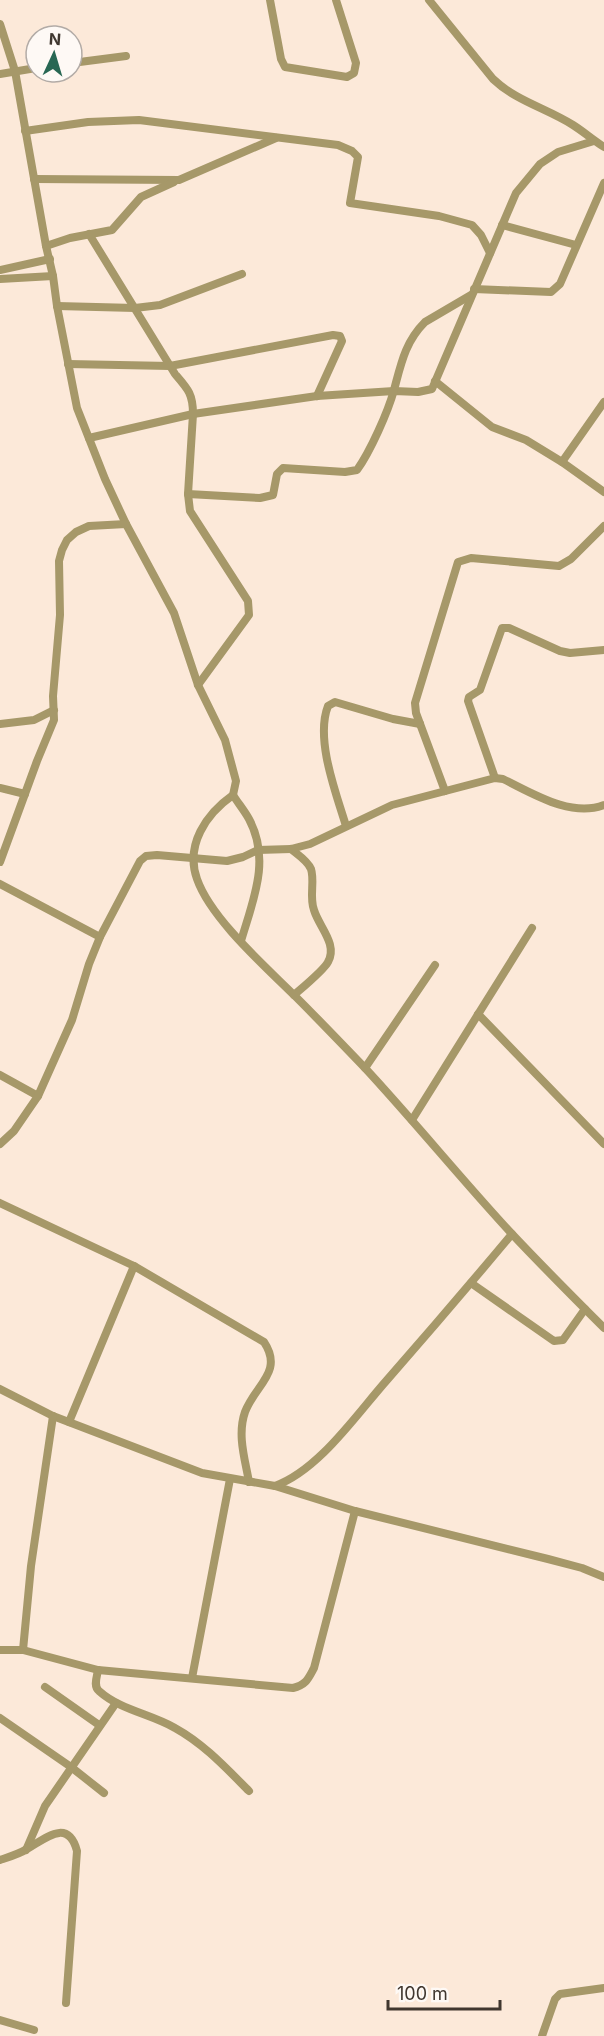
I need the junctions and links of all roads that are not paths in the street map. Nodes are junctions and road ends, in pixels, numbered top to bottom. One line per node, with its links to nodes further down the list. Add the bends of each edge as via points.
1 (270, 0): 2 (street, via 285,67 347,77 354,73 356,63)
2 (336, 0)
3 (429, 0): 12 (street, via 503,89 573,125)
4 (0, 24): 8 (street)
5 (126, 56): 6 (street)
6 (84, 61)
7 (24, 70): 8 (street)
8 (15, 71): 9 (street); 10 (street)
9 (0, 74)
10 (25, 131): 11 (street, via 139,120); 14 (street)
11 (278, 137): 15 (street); 21 (street, via 338,145 352,151 358,157 350,203 439,216 472,225)
12 (594, 141): 13 (street); 17 (street, via 558,152 540,164 516,193)
13 (604, 147)
14 (34, 179): 15 (street); 20 (street)
15 (179, 180): 18 (street, via 141,197 112,230)
16 (604, 183): 19 (street)
17 (502, 225): 19 (street); 21 (street)
18 (89, 234): 20 (street); 29 (street)
19 (576, 244): 27 (street, via 560,284 551,292)
20 (46, 246): 22 (street)
21 (490, 253): 27 (street)
22 (50, 259): 23 (street); 25 (street)
23 (0, 270)
24 (242, 274): 29 (street, via 160,305)
25 (53, 276): 26 (street); 28 (street)
26 (0, 279)
27 (473, 292): 32 (street); 33 (street, via 419,327 400,363)
28 (57, 306): 29 (street); 30 (street)
29 (135, 308): 31 (street)
30 (68, 364): 31 (street); 37 (street, via 77,408)
31 (170, 366): 34 (street, via 340,336 342,341); 36 (street, via 189,390)
32 (435, 381): 33 (street, via 432,389 425,392); 38 (street, via 492,427 526,440)
33 (394, 391): 34 (street); 40 (street, via 366,458 357,470 282,468 273,495 260,498)
34 (317, 396): 36 (street)
35 (604, 402): 38 (street)
36 (193, 414): 37 (street); 40 (street)
37 (89, 438): 41 (street)
38 (562, 462): 39 (street)
39 (604, 492)
40 (188, 494): 44 (street, via 194,519 249,608 249,615)
41 (126, 524): 44 (street, via 174,613); 45 (street, via 89,526 67,540 62,550 58,561 60,615)
42 (604, 525): 48 (street, via 559,566 471,558 458,562 418,692)
43 (604, 650): 50 (street, via 560,651 502,628 480,690 468,701)
44 (198, 685): 54 (street, via 225,740 236,781)
45 (54, 710): 46 (street); 49 (street)
46 (34, 720): 47 (street); 49 (street)
47 (0, 724)
48 (420, 724): 52 (street); 56 (street, via 335,702 328,706 325,749)
49 (50, 732): 53 (street)
50 (495, 778): 52 (street); 55 (street, via 554,804)
51 (0, 788): 53 (street)
52 (446, 791): 56 (street, via 392,806)
53 (25, 794): 60 (street)
54 (233, 795): 58 (street, via 250,820); 59 (street, via 220,804 200,830)
55 (604, 806)
56 (346, 826): 57 (street)
57 (291, 849): 58 (street); 66 (street, via 311,870 312,903 330,951 328,963)
58 (258, 850): 59 (street, via 227,861); 64 (street, via 260,877)
59 (193, 859): 63 (street, via 157,855 140,861); 64 (street, via 208,903)
60 (0, 862)
61 (0, 884): 63 (street)
62 (532, 928): 67 (street)
63 (100, 937): 70 (street, via 72,1020)
64 (241, 941): 66 (street)
65 (435, 965): 68 (street)
66 (294, 995): 68 (street)
67 (478, 1014): 71 (street); 73 (street)
68 (364, 1068): 71 (street)
69 (0, 1075): 70 (street)
70 (38, 1096): 72 (street)
71 (412, 1120): 75 (street)
72 (0, 1144)
73 (604, 1144)
74 (1, 1205): 76 (street)
75 (512, 1234): 77 (street); 78 (street)
76 (134, 1266): 82 (street); 84 (street, via 264,1341 271,1352 267,1374 245,1413 241,1437)
77 (471, 1283): 78 (street, via 554,1341 563,1340); 85 (street, via 349,1425 297,1476)
78 (585, 1310): 79 (street)
79 (604, 1328)
80 (0, 1389): 81 (street)
81 (53, 1416): 82 (street); 89 (street)
82 (69, 1422): 83 (street, via 202,1473)
83 (230, 1479): 84 (street); 91 (street)
84 (249, 1482): 85 (street)
85 (275, 1486): 86 (street)
86 (355, 1510): 87 (street, via 527,1553); 91 (street, via 308,1681 293,1688)
87 (604, 1577)
88 (0, 1650): 89 (street)
89 (23, 1650): 90 (street)
90 (98, 1670): 91 (street); 93 (street, via 97,1690)
91 (192, 1678)
92 (45, 1687): 95 (street)
93 (116, 1703): 95 (street); 97 (street, via 175,1728 210,1752)
94 (0, 1718): 96 (street)
95 (99, 1725): 96 (street)
96 (71, 1767): 98 (street); 99 (street, via 45,1806)
97 (249, 1791)
98 (104, 1793)
99 (26, 1850): 100 (street); 102 (street, via 62,1832 74,1841 77,1851)
100 (0, 1860)
101 (604, 1988): 105 (street, via 560,1994)
102 (66, 2003)
103 (0, 2020): 104 (street)
104 (34, 2030)
105 (542, 2036)

